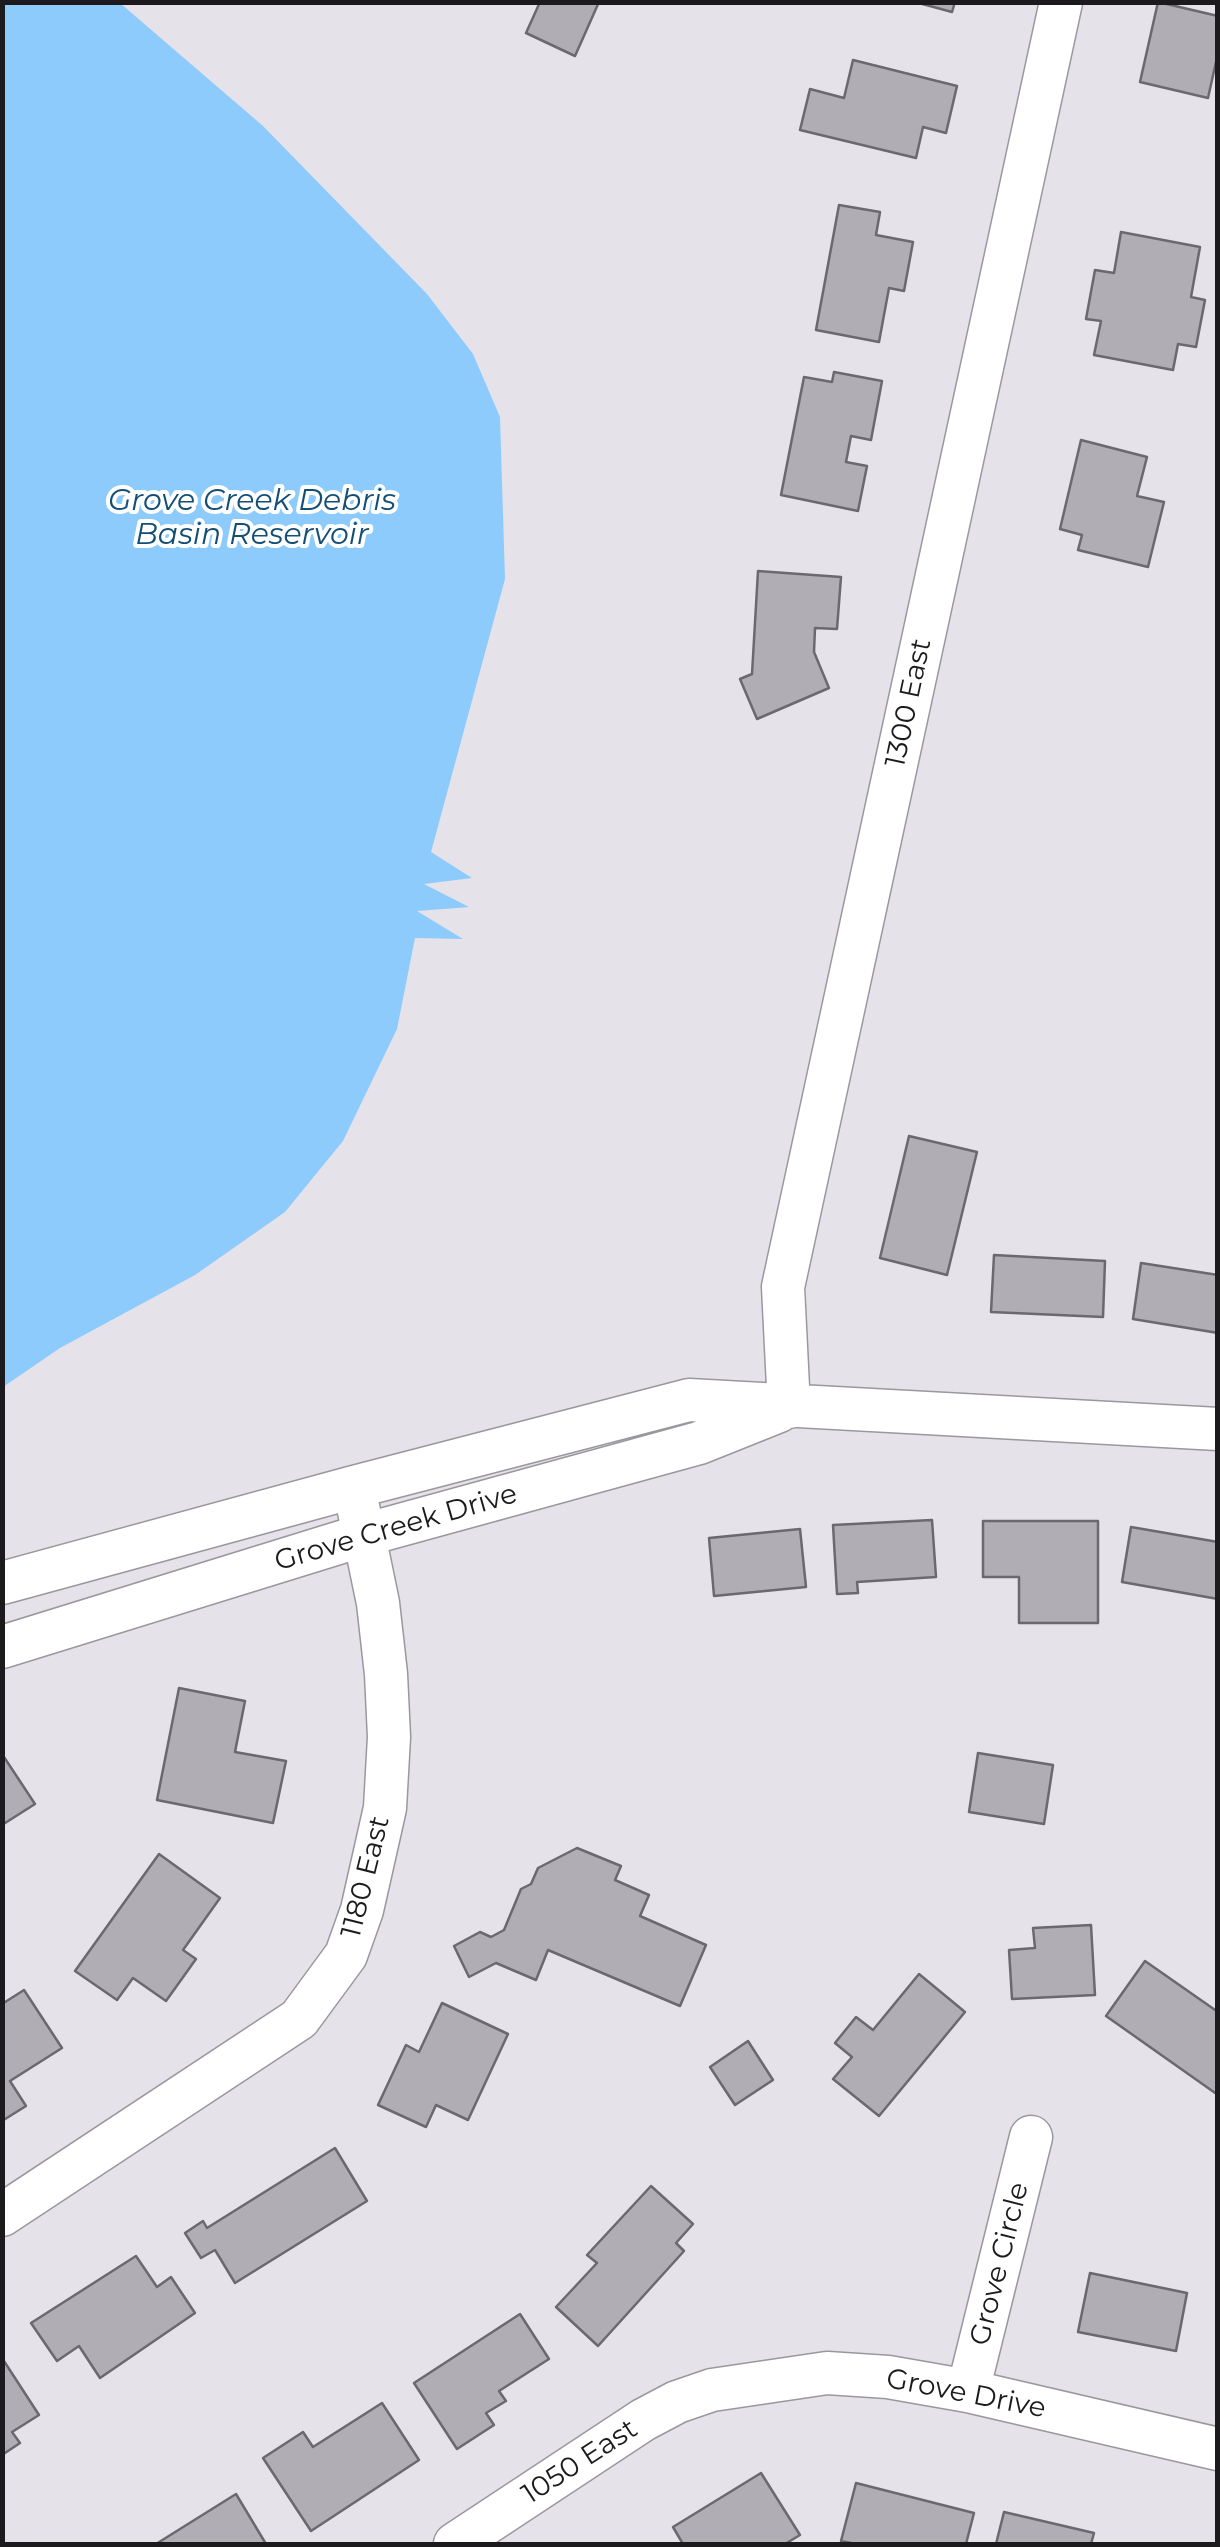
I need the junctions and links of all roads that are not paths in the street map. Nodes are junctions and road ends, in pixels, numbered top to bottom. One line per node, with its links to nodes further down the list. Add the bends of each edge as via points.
1 (1061, 2): 2 (street, 1300 East, via 783,1287)
2 (789, 1406): 3 (street, Grove Creek Drive); 4 (street, Grove Creek Drive, via 689,1400); 5 (street, Grove Creek Drive, via 699,1443)
3 (1218, 1429)
4 (354, 1487): 5 (street, 1180 East); 6 (street, Grove Creek Drive)
5 (364, 1535): 7 (street, Grove Creek Drive); 9 (street, 1180 East, via 378,1603 389,1737 385,1808 346,1956 299,2019)
6 (2, 1583)
7 (2, 1646)
8 (1031, 2137): 11 (street, Grove Circle)
9 (2, 2215)
10 (712, 2390): 11 (street, Grove Drive, via 826,2373); 13 (street, 1050 East, via 643,2420)
11 (968, 2392): 12 (street, Grove Drive)
12 (1218, 2448)
13 (454, 2544)

